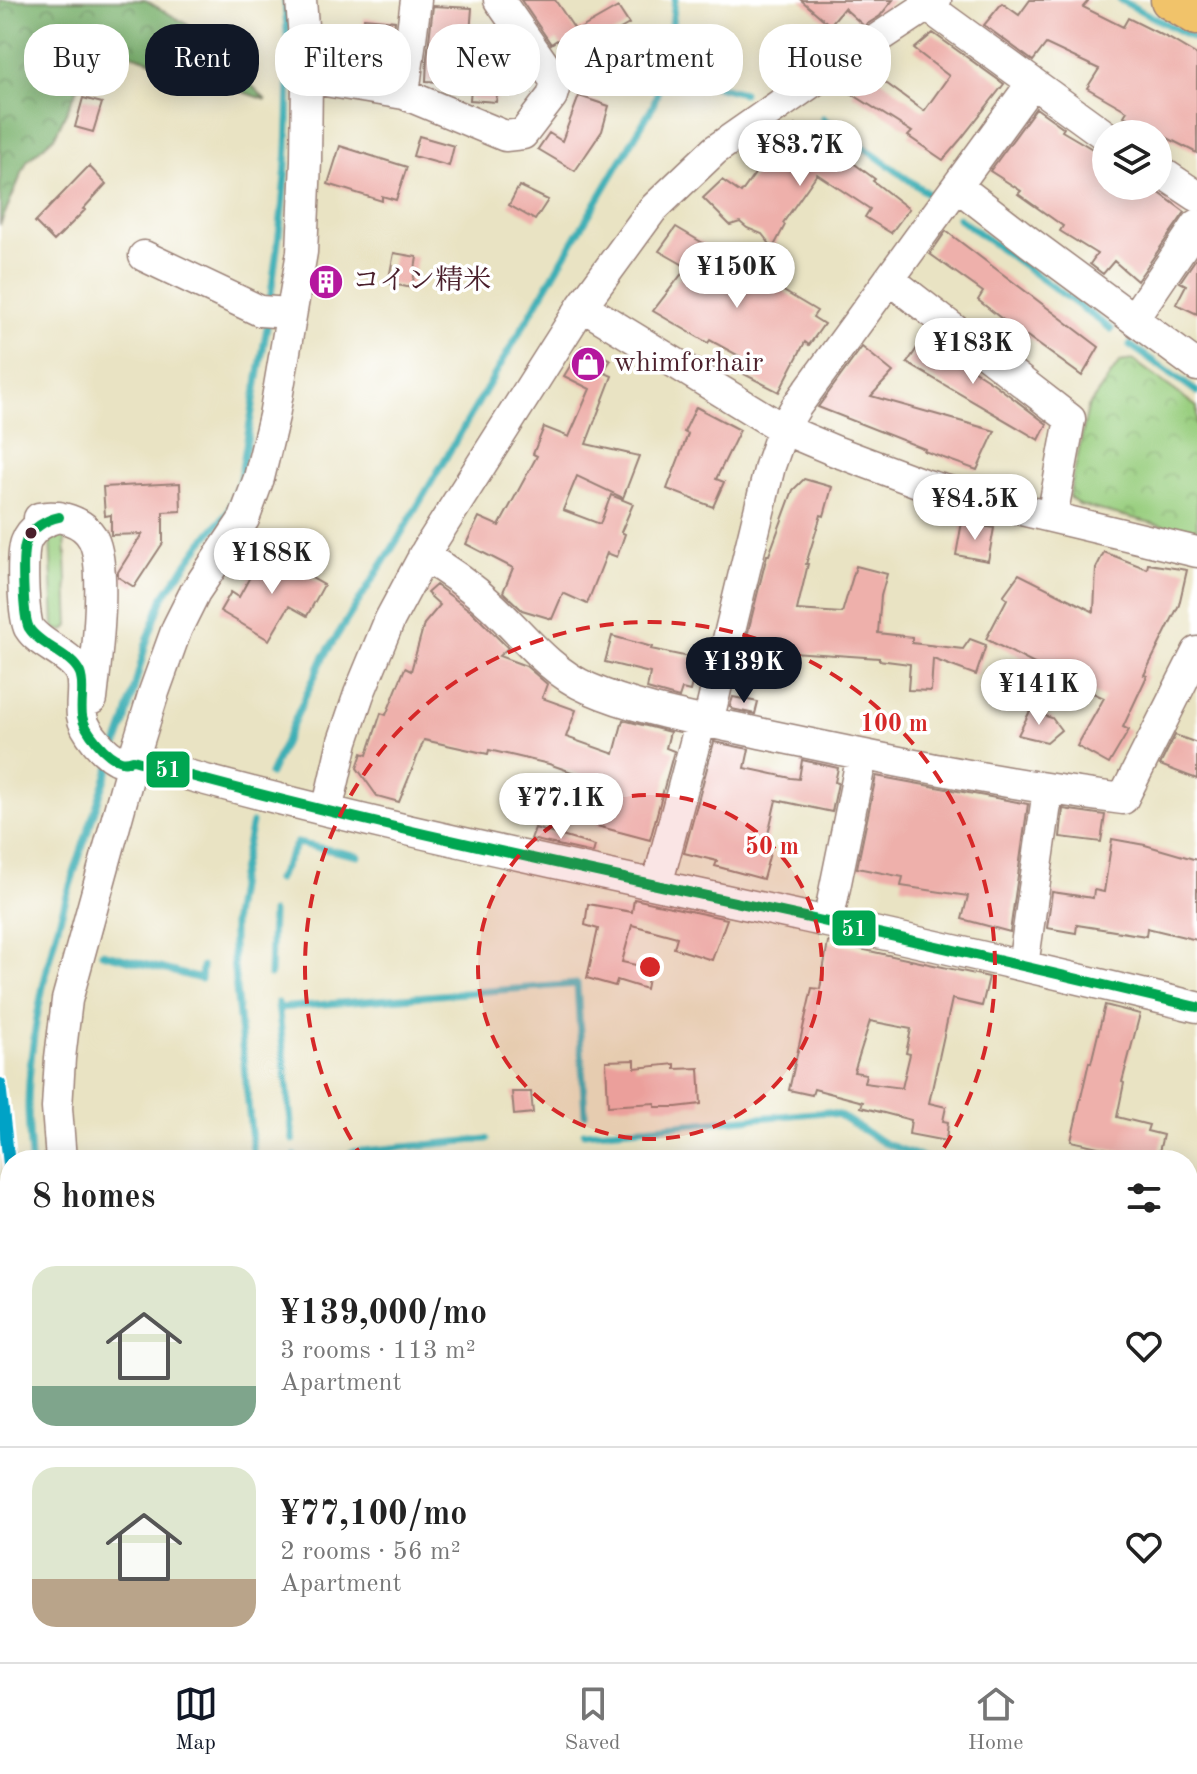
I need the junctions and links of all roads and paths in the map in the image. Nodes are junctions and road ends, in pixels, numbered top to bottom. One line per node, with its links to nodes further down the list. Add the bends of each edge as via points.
1 (301, 0): 7 (street)
2 (416, 0): 8 (street)
3 (499, 0): 11 (street, via 556,82 552,96 523,134 505,136)
4 (1170, 0): 6 (main road)
5 (932, 3): 9 (street); 19 (street, via 715,150 652,210)
6 (1197, 16)
7 (303, 24)
8 (411, 39)
9 (1032, 83): 12 (street); 14 (street)
10 (307, 96): 20 (street, via 302,252)
11 (409, 96)
12 (1092, 126)
13 (1172, 179): 15 (street)
14 (957, 186): 18 (street); 21 (street)
15 (1197, 196)
16 (1197, 225): 21 (street)
17 (144, 256): 20 (street, via 260,311)
18 (889, 279): 23 (street); 24 (street, via 1070,419)
19 (582, 306): 23 (street); 26 (street)
20 (291, 313): 29 (street, via 274,416 244,519 195,592 154,692)
21 (1134, 318): 22 (street)
22 (1197, 366)
23 (783, 429): 24 (street, via 923,484); 28 (street)
24 (1052, 517): 25 (street)
25 (1197, 552)
26 (423, 556): 28 (street, via 469,586 551,663 588,688); 32 (street, via 359,694)
27 (1197, 652): 31 (street, via 1123,799)
28 (705, 721): 30 (street); 33 (street)
29 (120, 754): 29 (street, via 91,735 82,719 76,667 65,657 31,646 22,636 13,611 12,553 17,535 33,519 59,517 77,523 97,548 93,718); 32 (street); 37 (street, via 67,1000 57,1108)
30 (862, 755): 31 (street); 34 (street)
31 (1048, 790): 35 (street)
32 (327, 811): 33 (street)
33 (657, 885): 34 (street)
34 (828, 922): 35 (street)
35 (1023, 966): 36 (street)
36 (1197, 1007)
37 (60, 1150)

